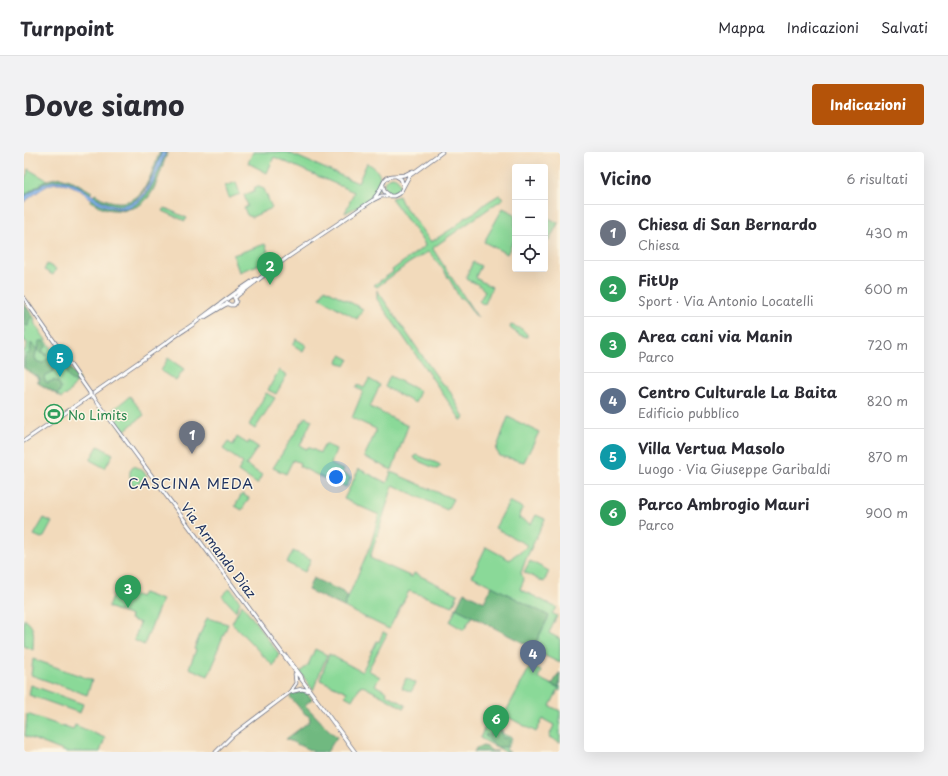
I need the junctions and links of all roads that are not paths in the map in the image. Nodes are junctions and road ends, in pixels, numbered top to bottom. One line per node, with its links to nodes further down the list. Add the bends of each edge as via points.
1 (442, 152): 2 (main road)
2 (418, 169): 3 (main road); 5 (main road, via 407,178)
3 (396, 176): 4 (main road, via 388,177); 5 (main road, via 401,180)
4 (383, 184): 6 (main road, via 385,192); 7 (main road)
5 (403, 187): 6 (main road, via 398,194)
6 (390, 195): 7 (main road)
7 (372, 200): 8 (main road)
8 (264, 275): 9 (main road); 11 (main road)
9 (230, 296): 11 (main road); 12 (main road)
10 (24, 298): 15 (main road, Via Armando Diaz)
11 (235, 298): 13 (main road, via 234,304)
12 (226, 299): 13 (main road); 14 (main road)
13 (228, 304): 14 (main road)
14 (196, 322): 15 (main road)
15 (92, 395): 16 (main road); 17 (main road, Via Armando Diaz)
16 (24, 441)
17 (287, 659): 18 (main road); 19 (main road)
18 (294, 670): 19 (main road); 20 (main road)
19 (303, 681): 20 (main road); 21 (main road); 22 (main road)
20 (295, 685): 23 (main road)
21 (296, 690): 22 (main road); 23 (main road)
22 (311, 691): 25 (main road)
23 (290, 692): 24 (main road, via 233,735)
24 (216, 752)
25 (355, 752)

